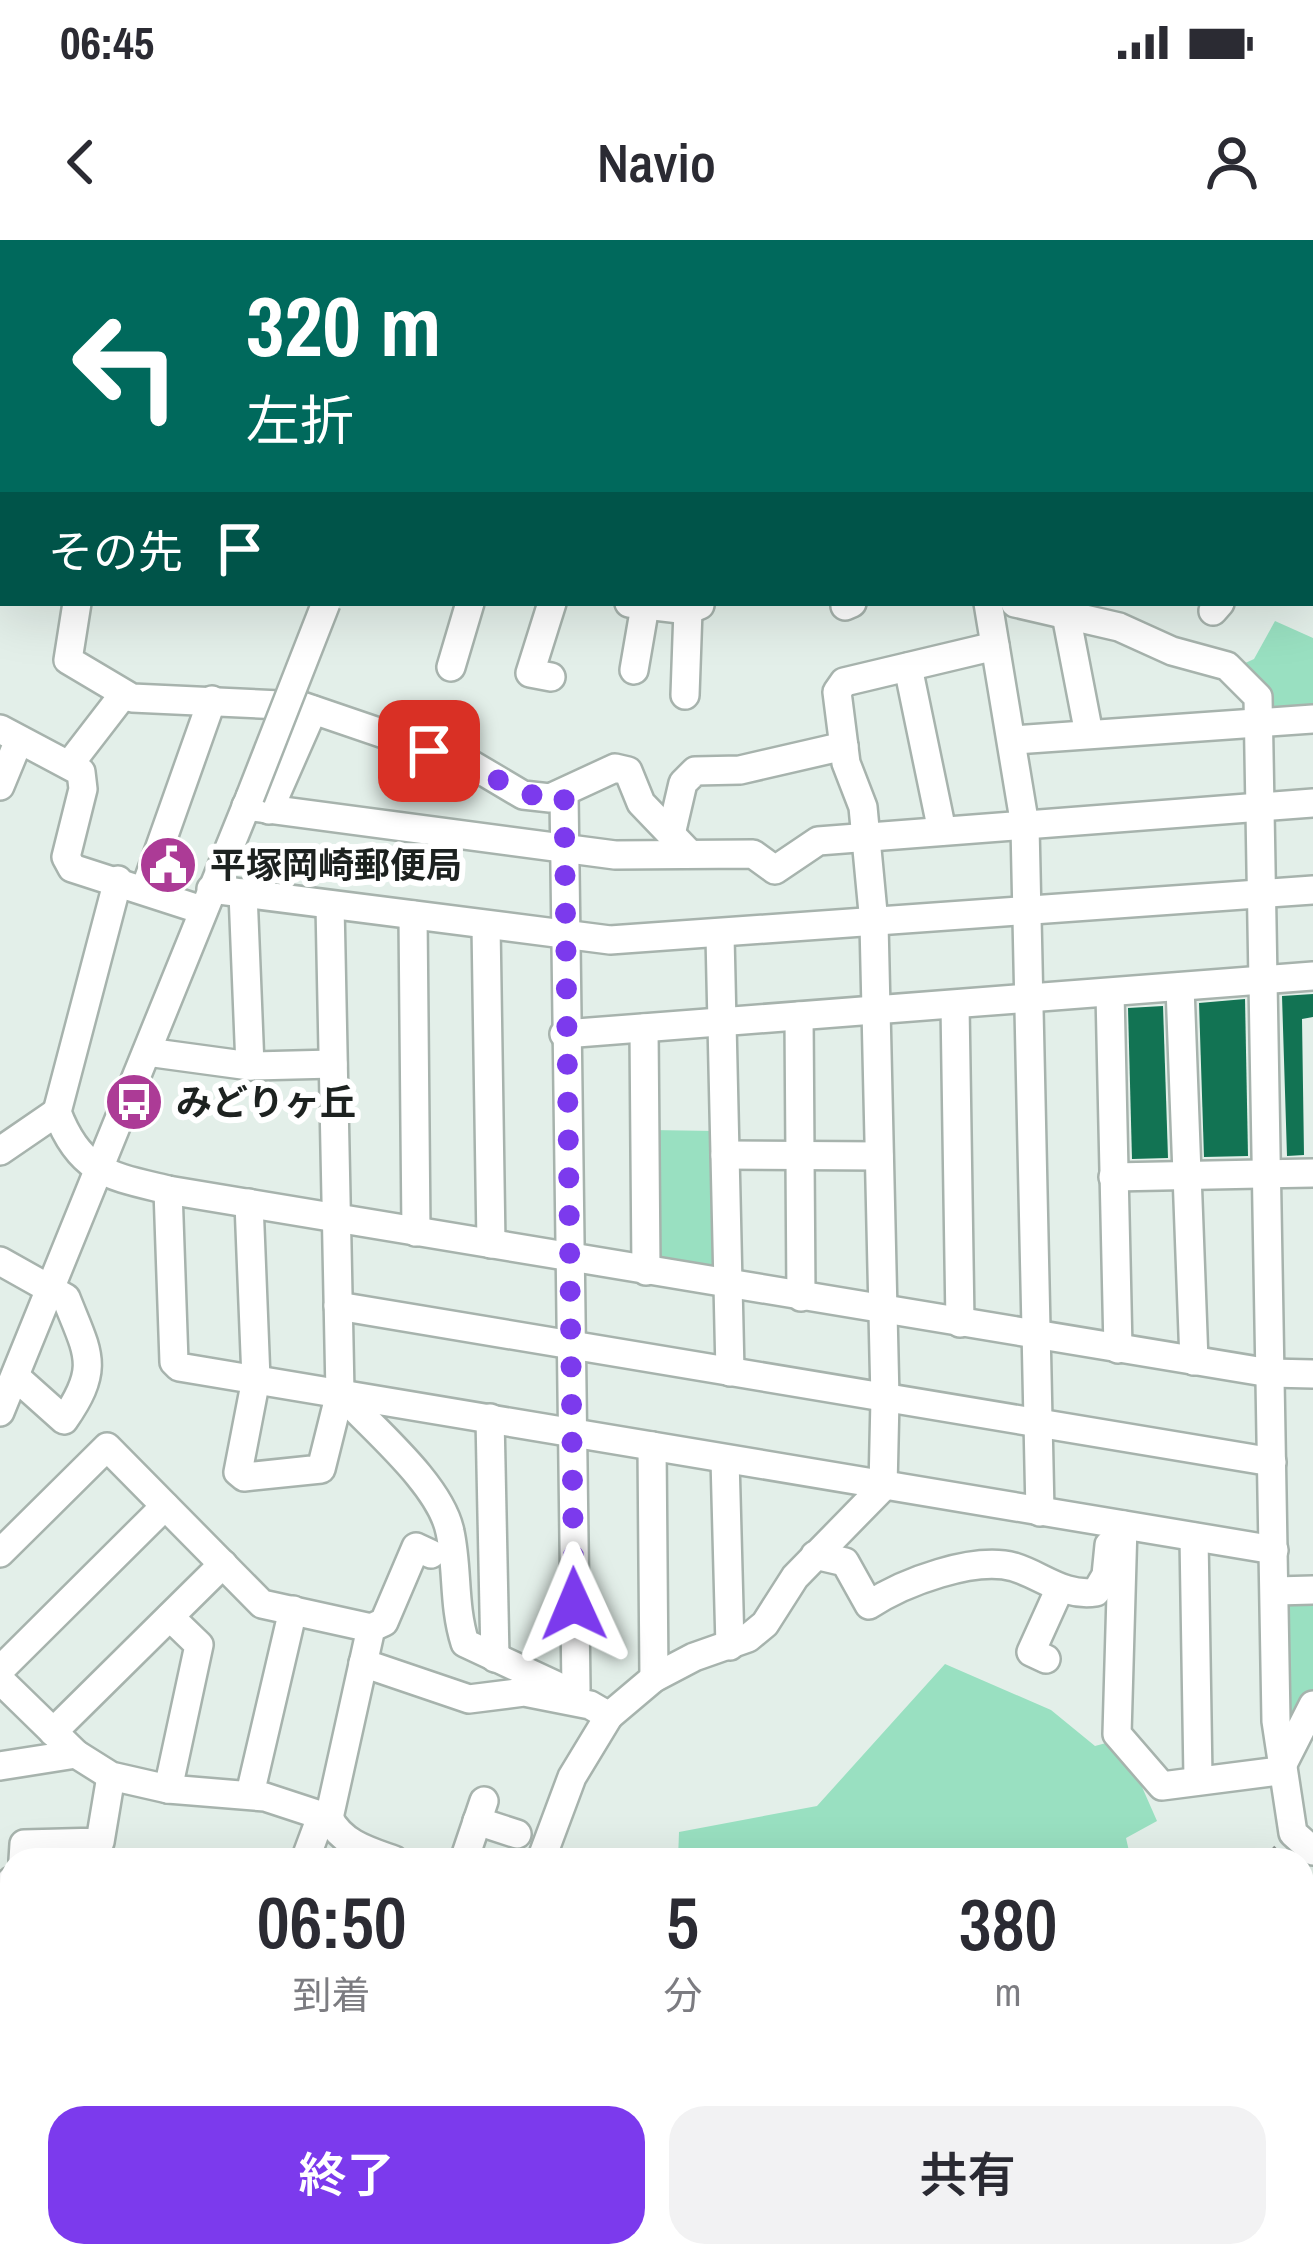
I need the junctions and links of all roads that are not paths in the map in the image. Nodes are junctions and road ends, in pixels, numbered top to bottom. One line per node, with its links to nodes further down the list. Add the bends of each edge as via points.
1 (77, 606): 15 (street, via 68,660)
2 (325, 606): 29 (street, bridge)
3 (469, 606): 11 (street)
4 (551, 606): 14 (street, via 530,673)
5 (637, 606): 13 (street)
6 (988, 606): 10 (street)
7 (1028, 606): 9 (street)
8 (696, 607): 16 (street, via 676,660)
9 (1066, 615): 20 (street, via 1227,665 1258,697); 21 (street)
10 (994, 646): 12 (street); 23 (street)
11 (448, 654)
12 (908, 667): 24 (street, via 844,682 837,692); 32 (street)
13 (634, 670)
14 (551, 676)
15 (123, 694): 17 (street); 25 (street)
16 (685, 695)
17 (212, 700): 18 (street); 36 (street)
18 (314, 710): 27 (street, via 469,763 524,795); 29 (street)
19 (1313, 718): 20 (street)
20 (1258, 723): 21 (street); 30 (street)
21 (1089, 734): 23 (street)
22 (10, 735): 25 (street); 26 (street)
23 (1014, 740): 31 (street)
24 (844, 746): 33 (street); 34 (street, via 695,772 683,782)
25 (69, 765): 36 (street, via 81,772 83,789 66,856 72,868)
26 (0, 786)
27 (564, 794): 34 (street, via 615,768 628,771 641,802); 35 (street)
28 (1313, 802): 30 (street)
29 (255, 804): 35 (street); 40 (street)
30 (1260, 806): 31 (street); 39 (street)
31 (1025, 826): 32 (street); 42 (street)
32 (942, 831): 33 (street)
33 (866, 837): 34 (street, via 818,841 775,870 753,854); 44 (street)
34 (681, 841): 35 (street, via 615,855)
35 (563, 848): 46 (street)
36 (131, 885): 40 (street); 62 (street)
37 (1313, 890): 39 (street)
38 (243, 893): 40 (street); 41 (street); 61 (street)
39 (1261, 896): 42 (street); 49 (street)
40 (206, 900): 59 (street)
41 (330, 905): 43 (street); 60 (street)
42 (1028, 912): 44 (street); 52 (street)
43 (413, 915): 45 (street); 75 (street)
44 (874, 923): 47 (street); 54 (street)
45 (486, 925): 46 (street); 76 (street)
46 (563, 935): 47 (street); 58 (street)
47 (719, 936): 56 (street)
48 (1313, 976): 49 (street)
49 (1262, 980): 50 (street); 69 (street)
50 (1180, 987): 51 (street); 70 (street)
51 (1110, 993): 52 (street); 71 (street)
52 (1032, 999): 53 (street); 86 (street)
53 (955, 1005): 54 (street); 85 (street)
54 (876, 1011): 55 (street); 66 (street)
55 (799, 1016): 56 (street); 65 (street)
56 (722, 1022): 57 (street); 64 (street)
57 (644, 1028): 58 (street); 79 (street)
58 (564, 1034): 77 (street)
59 (147, 1052): 61 (street); 67 (street)
60 (333, 1064): 61 (street); 74 (street)
61 (250, 1066)
62 (57, 1112): 63 (street); 67 (street, via 67,1138)
63 (5, 1140)
64 (725, 1155): 65 (street); 80 (street)
65 (800, 1155): 66 (street); 82 (street)
66 (880, 1156): 84 (street)
67 (99, 1173): 72 (street); 81 (street)
68 (1313, 1173): 69 (street)
69 (1267, 1174): 70 (street); 91 (street)
70 (1187, 1176): 71 (street); 89 (street)
71 (1113, 1177): 88 (street)
72 (168, 1190): 73 (street); 94 (street, via 174,1362)
73 (249, 1203): 74 (street); 94 (street)
74 (337, 1218): 75 (street); 83 (street)
75 (416, 1232): 76 (street)
76 (490, 1244): 77 (street)
77 (568, 1257): 79 (street); 87 (street)
78 (0, 1261): 81 (street)
79 (646, 1270): 80 (street)
80 (728, 1284): 82 (street); 90 (street)
81 (53, 1289): 93 (street); 93 (street, via 66,1298 91,1361 87,1387 64,1420)
82 (801, 1297): 84 (street)
83 (338, 1306): 87 (street); 95 (street)
84 (883, 1311): 85 (street); 96 (street)
85 (960, 1323): 86 (street)
86 (1039, 1336): 88 (street); 99 (street)
87 (569, 1345): 90 (street); 100 (street)
88 (1118, 1349): 89 (street)
89 (1194, 1361): 91 (street)
90 (730, 1372): 96 (street)
91 (1270, 1373): 92 (street); 103 (street)
92 (1313, 1374)
93 (17, 1378): 97 (street)
94 (256, 1379): 95 (street); 95 (street, via 238,1472 244,1477 321,1469)
95 (340, 1393): 98 (street); 121 (street, via 440,1502 465,1643)
96 (886, 1399): 99 (street); 104 (street)
97 (0, 1412)
98 (490, 1418): 100 (street); 121 (street)
99 (1041, 1424): 103 (street); 106 (street)
100 (571, 1431): 101 (street); 127 (street)
101 (652, 1446): 102 (street); 125 (street)
102 (725, 1459): 104 (street); 120 (street)
103 (1272, 1462): 109 (street)
104 (883, 1486): 106 (street); 112 (street)
105 (165, 1506): 110 (street, via 107,1447); 113 (street); 124 (street)
106 (1040, 1512): 107 (street)
107 (1117, 1524): 108 (street); 114 (street, via 1096,1592); 135 (street, via 1117,1734 1162,1786)
108 (1194, 1537): 109 (street); 135 (street)
109 (1274, 1550): 116 (street)
110 (0, 1553)
111 (431, 1554): 119 (street, via 416,1547 384,1622)
112 (815, 1555): 114 (street, via 845,1562 869,1605 984,1561); 120 (street, via 765,1624)
113 (223, 1564): 117 (street, via 262,1604); 118 (street)
114 (1060, 1588): 122 (street, via 1030,1652)
115 (1313, 1590): 116 (street)
116 (1276, 1591): 133 (street)
117 (293, 1610): 119 (street); 137 (street)
118 (170, 1617): 130 (street); 136 (street, via 200,1645)
119 (371, 1628): 123 (street)
120 (730, 1646): 125 (street)
121 (495, 1658): 127 (street)
122 (1046, 1659)
123 (363, 1663): 129 (street, via 470,1700 524,1692); 139 (street)
124 (0, 1670)
125 (654, 1678): 129 (street)
126 (0, 1680): 130 (street)
127 (576, 1690): 129 (street, via 595,1691)
128 (1313, 1705): 133 (street)
129 (614, 1712): 148 (street, via 572,1777)
130 (53, 1732): 131 (street)
131 (76, 1754): 132 (street); 134 (street)
132 (0, 1766)
133 (1279, 1772): 135 (street); 141 (street)
134 (111, 1776): 136 (street); 144 (street)
135 (1198, 1778)
136 (168, 1789): 137 (street)
137 (250, 1794): 139 (street)
138 (1313, 1813): 141 (street)
139 (325, 1818): 145 (street); 146 (street)
140 (517, 1834): 147 (street, via 481,1811)
141 (1306, 1847)
142 (24, 1848): 143 (street)
143 (84, 1848)
144 (99, 1848)
145 (311, 1848)
146 (360, 1848)
147 (468, 1848)
148 (545, 1848)

